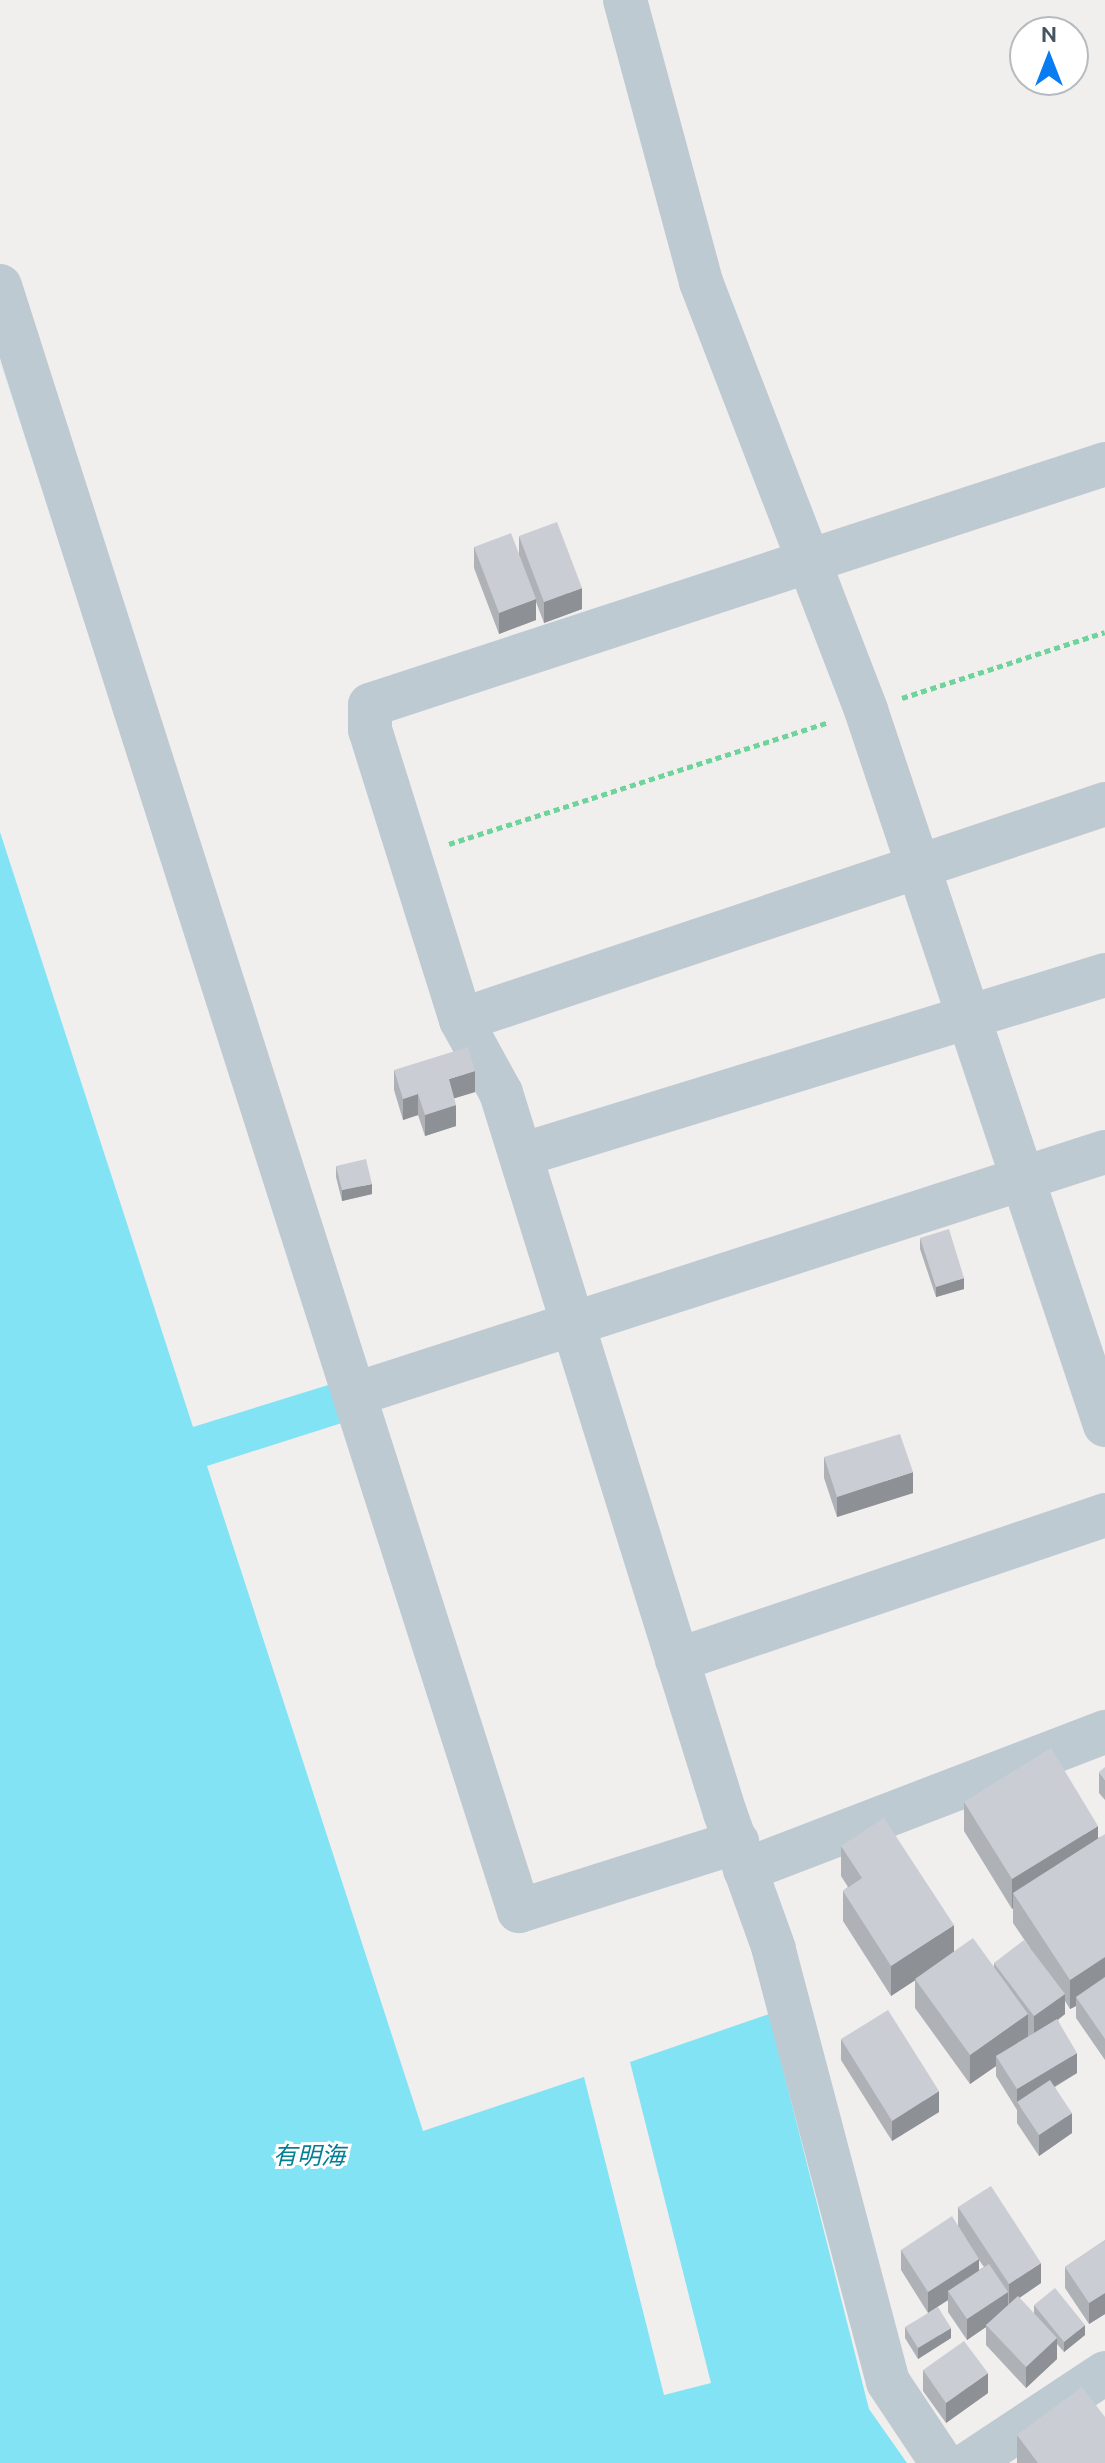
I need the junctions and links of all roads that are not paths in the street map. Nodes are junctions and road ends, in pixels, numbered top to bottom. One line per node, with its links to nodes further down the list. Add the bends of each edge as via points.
1 (625, 0): 4 (street, via 701,282)
2 (0, 286): 14 (street)
3 (1105, 464): 4 (street)
4 (809, 558): 6 (street); 8 (street, via 370,705 370,730)
5 (1105, 804): 6 (street)
6 (919, 868): 8 (street); 9 (street)
7 (1105, 975): 9 (street)
8 (461, 1020): 11 (street, via 501,1093)
9 (968, 1020): 11 (street); 12 (street)
10 (1105, 1152): 12 (street)
11 (521, 1155): 13 (street)
12 (1020, 1177): 13 (street); 15 (street)
13 (573, 1322): 14 (street); 17 (street)
14 (356, 1394): 21 (street, via 519,1911)
15 (1105, 1425)
16 (1105, 1515): 17 (street)
17 (677, 1660): 21 (street)
18 (1105, 1732): 19 (street)
19 (1043, 1752): 20 (street); 21 (street)
20 (1070, 1792)
21 (741, 1856): 23 (street, via 774,1949 888,2382)
22 (1105, 2373): 24 (street)
23 (942, 2463)
24 (969, 2463)

